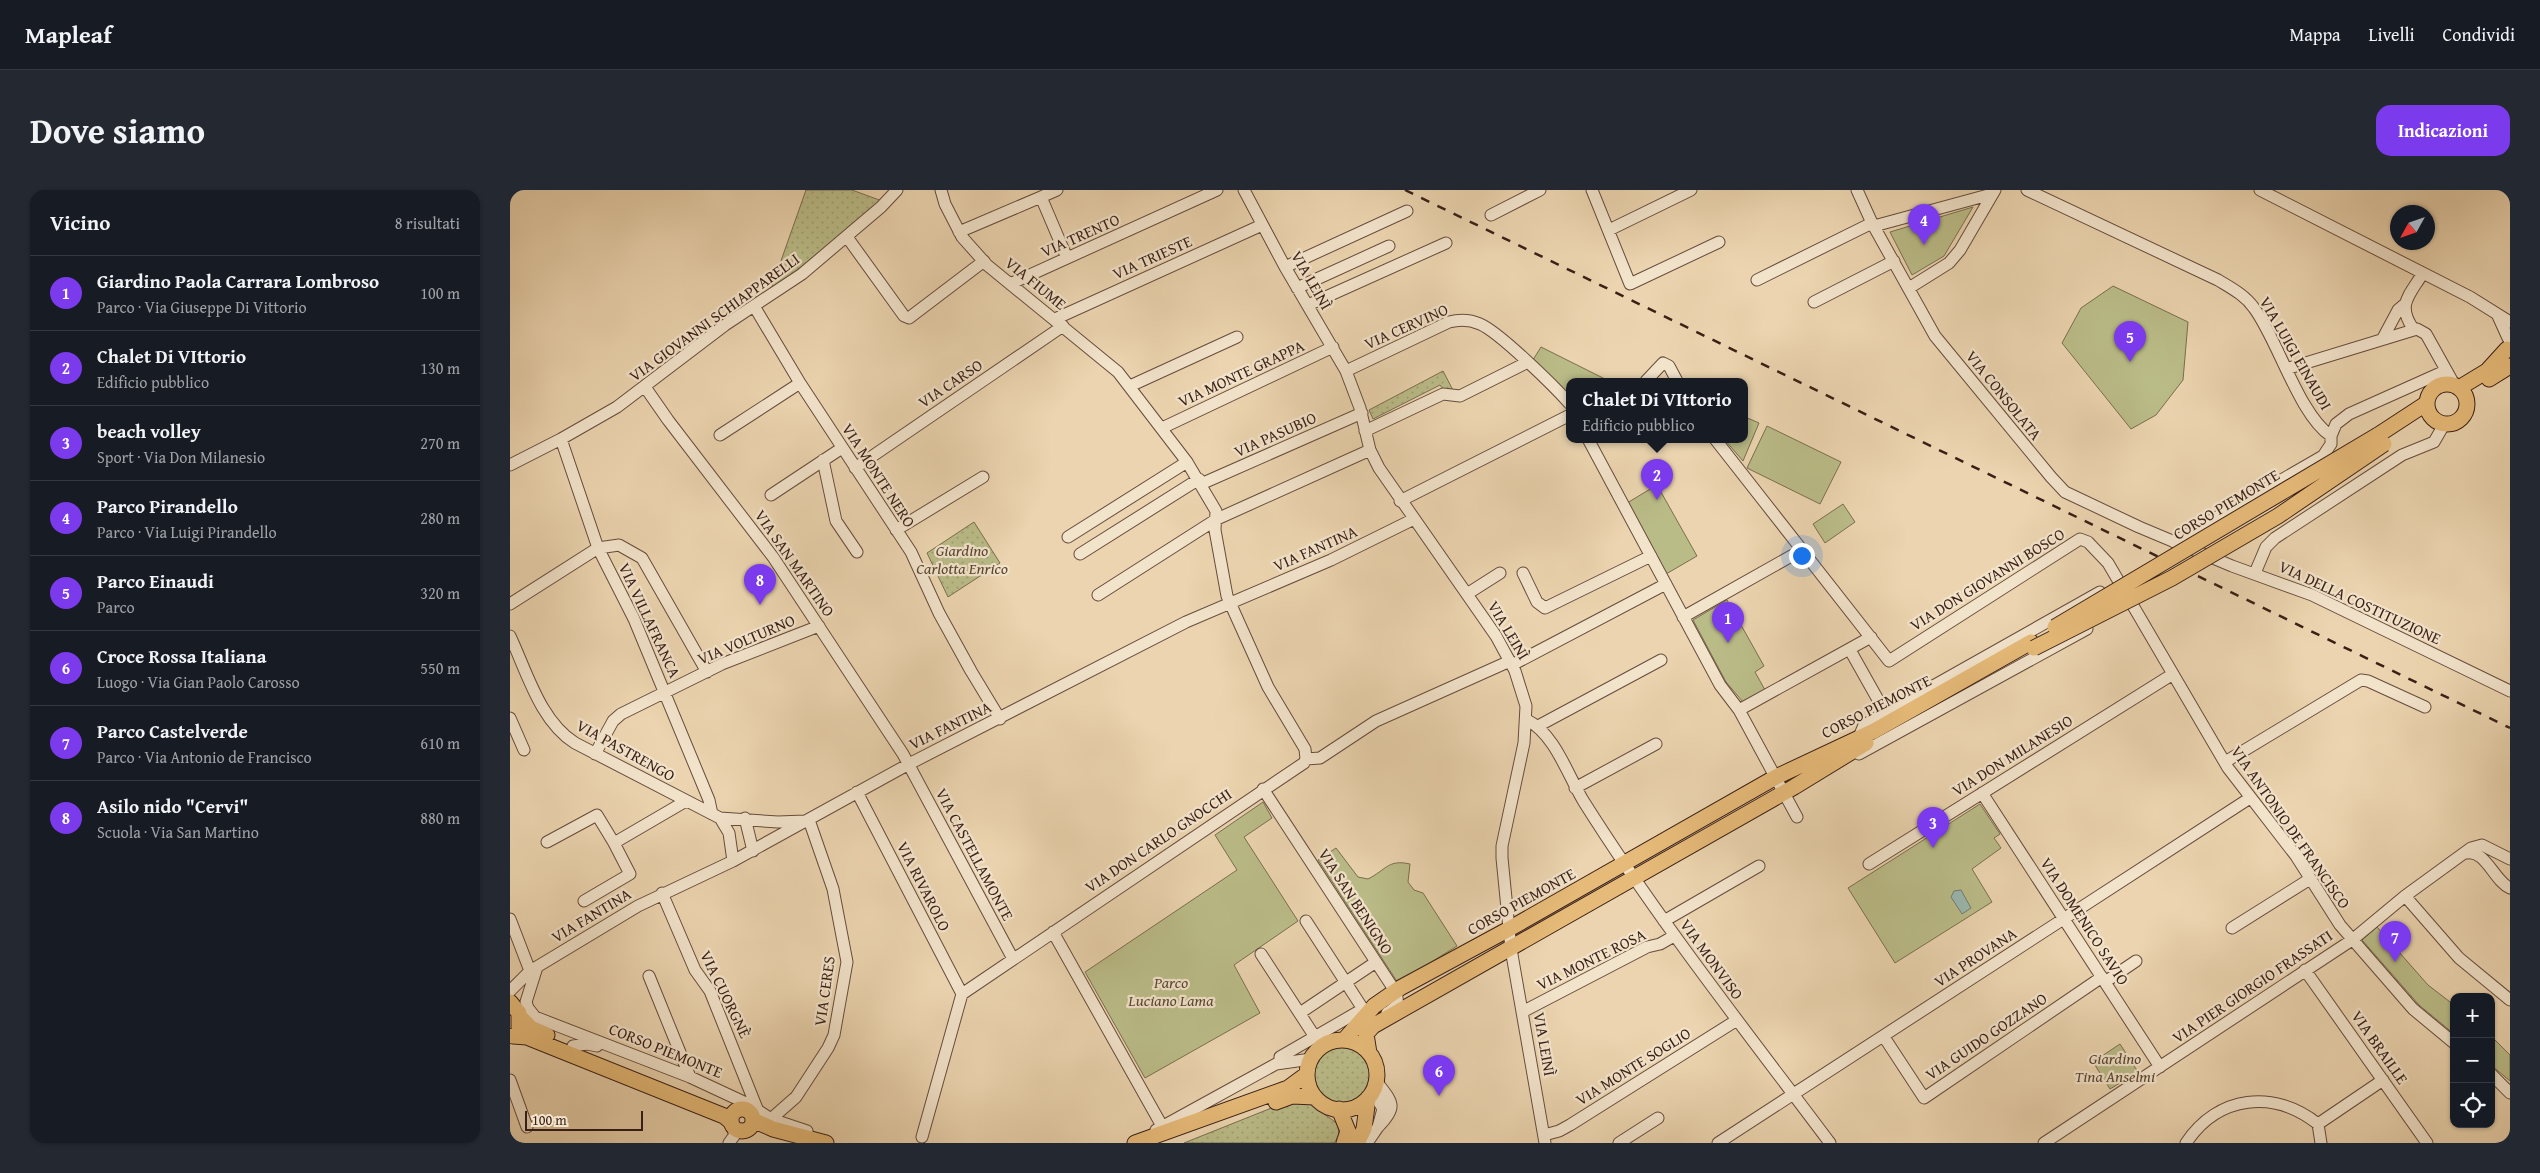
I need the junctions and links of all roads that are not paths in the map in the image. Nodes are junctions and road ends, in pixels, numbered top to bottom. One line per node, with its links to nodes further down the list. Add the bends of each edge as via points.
1 (897, 190): 20 (street, VIA GIOVANNI SCHIAPPARELLI)
2 (941, 190): 19 (street, VIA FIUME)
3 (1057, 190): 13 (street)
4 (1217, 190): 24 (street, VIA TRENTO)
5 (1244, 190): 17 (street, VIA LEINÌ)
6 (1540, 190): 15 (street)
7 (1592, 190): 18 (street)
8 (1691, 190): 18 (street)
9 (1857, 190): 16 (street, VIA CONSOLATA)
10 (2027, 190): 47 (street, VIA LUIGI EINAUDI, via 2236,291 2254,308)
11 (2260, 190): 28 (street)
12 (1993, 192): 16 (street); 32 (street, via 1960,250)
13 (1041, 197): 19 (street); 24 (street)
14 (1407, 212): 27 (street)
15 (1491, 215)
16 (1873, 224): 26 (street, VIA CONSOLATA); 29 (street)
17 (1262, 225): 27 (street, VIA LEINÌ); 38 (street, VIA TRIESTE)
18 (1609, 230): 21 (street, via 1630,284)
19 (959, 232): 25 (street, VIA FIUME)
20 (847, 237): 25 (street, via 904,316 909,318); 36 (street, VIA GIOVANNI SCHIAPPARELLI, via 802,274)
21 (1719, 242)
22 (1446, 243): 35 (street)
23 (1389, 246): 31 (street)
24 (1067, 258): 30 (street, VIA TRENTO)
25 (984, 261): 30 (street, VIA FIUME)
26 (1894, 261): 32 (street, VIA CONSOLATA); 33 (street)
27 (1285, 267): 31 (street, VIA LEINÌ)
28 (2423, 273): 34 (street); 37 (street)
29 (1757, 280)
30 (1010, 284): 38 (street, VIA FIUME)
31 (1298, 288): 35 (street, VIA LEINÌ)
32 (1909, 288): 83 (street, VIA CONSOLATA, via 1936,336 2058,486)
33 (1814, 302)
34 (2405, 304): 40 (street, via 2404,314); 42 (street, via 2398,310)
35 (1308, 305): 44 (street, VIA LEINÌ)
36 (754, 306): 52 (street, VIA MONTE NERO); 54 (street, VIA GIOVANNI SCHIAPPARELLI)
37 (2497, 314): 39 (street); 43 (street)
38 (1059, 322): 53 (street, VIA FIUME); 74 (street, VIA CARSO)
39 (2510, 322)
40 (2414, 330): 42 (street); 49 (street, via 2426,334)
41 (1237, 337): 53 (street)
42 (2383, 338): 47 (street)
43 (2509, 345): 55 (main road, via 2487,371)
44 (1333, 347): 48 (street, VIA LEINÌ); 61 (street, VIA MONTE GRAPPA)
45 (1526, 363): 48 (street, VIA CERVINO, via 1490,330 1464,319 1449,322); 56 (street, VIA CERVINO); 62 (street, via 1460,396 1443,394)
46 (2510, 366): 55 (main road)
47 (2286, 369): 64 (street, VIA LUIGI EINAUDI, via 2319,427)
48 (1346, 370): 58 (street, VIA LEINÌ)
49 (2445, 371): 55 (street); 64 (street, via 2349,414 2336,424)
50 (1649, 378): 51 (street, via 1663,363 1669,366)
51 (1675, 378)
52 (800, 383): 63 (street); 69 (street, VIA MONTE NERO)
53 (1130, 386): 61 (street, VIA FIUME)
54 (645, 387): 65 (street, VIA GIOVANNI SCHIAPPARELLI); 101 (street, VIA SAN MARTINO, via 760,539)
55 (2460, 391): 57 (main road, via 2445,384 2431,392); 60 (main road, via 2465,410 2462,416 2454,422)
56 (1566, 400)
57 (2427, 403): 60 (main road, via 2429,413); 66 (main road, CORSO PIEMONTE)
58 (1362, 413): 62 (street, VIA LEINÌ); 76 (street, VIA PASUBIO)
59 (1566, 417): 78 (street)
60 (2439, 421): 66 (main road, CORSO PIEMONTE, via 2419,420); 92 (street, via 2434,442 2402,455 2275,538 2266,547)
61 (1162, 428): 72 (street, VIA FIUME)
62 (1365, 431): 70 (street, VIA LEINÌ)
63 (720, 435)
64 (2331, 436): 83 (street, via 2331,444 2323,456)
65 (561, 439): 73 (street, VIA GIOVANNI SCHIAPPARELLI); 84 (street, VIA VILLAFRANCA)
66 (2381, 440): 104 (main road, CORSO PIEMONTE, bridge, via 2278,516 2197,564)
67 (1590, 443): 89 (street)
68 (1718, 443): 85 (street)
69 (842, 448): 71 (street); 74 (street, VIA MONTE NERO)
70 (1370, 450): 78 (street, VIA LEINÌ); 80 (street)
71 (823, 460): 77 (street); 87 (street, via 836,521)
72 (1188, 462): 76 (street, VIA FIUME); 82 (street)
73 (510, 465)
74 (854, 468): 81 (street, VIA MONTE NERO)
75 (983, 477): 81 (street)
76 (1200, 482): 80 (street, VIA FIUME, via 1216,511); 88 (street, VIA PASUBIO)
77 (771, 495)
78 (1400, 501): 79 (street, VIA LEINÌ)
79 (1414, 519): 95 (street, VIA LEINÌ); 97 (street, VIA FANTINA, via 1331,560)
80 (1217, 520): 96 (street); 97 (street, VIA FIUME, via 1225,591)
81 (896, 530): 116 (street, VIA MONTE NERO)
82 (1068, 537)
83 (2174, 542): 86 (street, VIA CONSOLATA)
84 (598, 548): 98 (street); 108 (street, via 619,545 642,558); 111 (street, VIA VILLAFRANCA)
85 (1802, 550): 100 (street); 103 (street)
86 (2194, 550): 92 (street, VIA DELLA COSTITUZIONE)
87 (857, 552)
88 (1080, 554)
89 (1651, 556): 91 (street, via 1545,608 1537,602); 94 (street)
90 (1500, 573): 95 (street)
91 (1523, 573)
92 (2255, 573): 110 (street, VIA DELLA COSTITUZIONE, via 2312,595)
93 (2118, 581): 99 (street, VIA DON GIOVANNI BOSCO); 103 (street, VIA DON GIOVANNI BOSCO, via 2103,557 2088,542 2080,539 1889,661); 114 (street)
94 (1666, 584): 100 (street); 107 (street, VIA DON CARLO GNOCCHI)
95 (1468, 594): 107 (street, VIA LEINÌ)
96 (1098, 595)
97 (1230, 602): 116 (street, VIA FANTINA); 124 (street, VIA FIUME, via 1268,687)
98 (510, 604)
99 (2132, 606): 109 (street, VIA ANTONIO DE FRANCISCO); 125 (street, CORSO PIEMONTE, via 1862,753)
100 (1683, 617): 113 (street, via 1720,685)
101 (819, 626): 108 (street, VIA VOLTURNO); 127 (street, VIA SAN MARTINO)
102 (510, 636): 123 (street, VIA PASTRENGO, via 554,726 568,739)
103 (1871, 638): 105 (street)
104 (2033, 645): 119 (main road, CORSO PIEMONTE); 125 (main road, CORSO PIEMONTE)
105 (1850, 650): 113 (street); 114 (street)
106 (1661, 660): 118 (street)
107 (1511, 663): 117 (street, VIA LEINÌ, via 1524,694); 124 (street, VIA DON CARLO GNOCCHI, via 1376,721 1320,758)
108 (707, 672): 111 (street, VIA VOLTURNO)
109 (2172, 674): 126 (street, VIA ANTONIO DE FRANCISCO); 133 (street, VIA DON MILANESIO)
110 (2510, 691)
111 (666, 692): 123 (street, VIA VOLTURNO, via 616,718); 136 (street, VIA VILLAFRANCA)
112 (2425, 707): 126 (street, via 2361,680)
113 (1739, 710): 128 (street)
114 (1886, 714): 119 (street, via 1864,725)
115 (510, 718): 122 (street)
116 (1000, 719): 127 (street, VIA FANTINA)
117 (1527, 720): 118 (street); 120 (street, VIA LEINÌ)
118 (1541, 730): 120 (street); 129 (street, VIA MONVISO)
119 (1859, 737): 128 (main road, CORSO PIEMONTE)
120 (1524, 743): 160 (street, VIA LEINÌ, via 1502,846)
121 (1656, 744): 129 (street)
122 (524, 750)
123 (595, 754): 135 (street, VIA PASTRENGO)
124 (1306, 759): 130 (street, VIA DON CARLO GNOCCHI)
125 (1836, 762): 132 (main road, CORSO PIEMONTE)
126 (2225, 762): 134 (street, VIA ANTONIO DE FRANCISCO)
127 (909, 764): 131 (street, VIA FANTINA); 166 (street, VIA CASTELLAMONTE)
128 (1776, 778): 132 (street); 146 (main road, CORSO PIEMONTE)
129 (1575, 788): 146 (street, VIA MONVISO)
130 (1263, 790): 161 (street, VIA DON CARLO GNOCCHI); 167 (street, VIA SAN BENIGNO)
131 (857, 792): 139 (street, VIA FANTINA); 175 (street, VIA RIVAROLO)
132 (1785, 793): 137 (street); 149 (main road, CORSO PIEMONTE)
133 (1982, 793): 147 (street, VIA DON MILANESIO); 155 (street, VIA DOMENICO SAVIO)
134 (2250, 798): 150 (street, VIA ANTONIO DE FRANCISCO, via 2277,829); 155 (street, VIA PROVANA)
135 (686, 802): 136 (street, VIA PASTRENGO); 141 (street)
136 (716, 816): 138 (street, VIA PASTRENGO); 145 (street, via 729,833)
137 (1797, 817)
138 (746, 818): 139 (street, VIA PASTRENGO, via 778,822); 142 (street)
139 (809, 820): 142 (street, VIA FANTINA); 206 (street, VIA CERES, via 833,889 847,962 836,1029 828,1048 796,1097)
140 (547, 842): 141 (street, via 597,815)
141 (614, 843): 154 (street, via 630,874)
142 (753, 851): 145 (street, VIA FANTINA)
143 (2467, 853): 144 (street, via 2479,845); 151 (street, via 2472,852 2482,858 2500,884); 153 (street, VIA PIER GIORGIO FRASSATI)
144 (2510, 859)
145 (734, 861): 152 (street, VIA FANTINA)
146 (1623, 864): 149 (street, VIA MONVISO); 160 (main road, CORSO PIEMONTE)
147 (1869, 864)
148 (1759, 866): 158 (street, VIA MONTE ROSA)
149 (1635, 879): 158 (street, VIA MONVISO); 164 (main road, CORSO PIEMONTE)
150 (2310, 880): 159 (street); 163 (street, VIA ANTONIO DE FRANCISCO)
151 (2510, 888)
152 (662, 893): 169 (street, VIA FANTINA); 208 (street, VIA CUORGNÈ, via 695,970 710,992)
153 (2405, 896): 163 (street, VIA PIER GIORGIO FRASSATI); 177 (street, via 2459,958)
154 (584, 900)
155 (2064, 918): 172 (street, VIA DOMENICO SAVIO); 185 (street, VIA PROVANA)
156 (510, 919): 169 (street)
157 (1306, 921): 173 (street)
158 (1664, 921): 162 (street, VIA MONVISO)
159 (2232, 928)
160 (1509, 929): 164 (street, VIA LEINÌ); 174 (main road, CORSO PIEMONTE)
161 (1052, 932): 166 (street, VIA DON CARLO GNOCCHI); 209 (street)
162 (1674, 936): 179 (street, VIA MONTE ROSA); 181 (street, VIA MONVISO)
163 (2352, 940): 170 (street, VIA PIER GIORGIO FRASSATI); 187 (street, VIA ANTONIO DE FRANCISCO, via 2413,1009)
164 (1511, 949): 179 (street, VIA LEINÌ); 182 (main road, CORSO PIEMONTE)
165 (1261, 954): 178 (street)
166 (1013, 959): 175 (street, VIA DON CARLO GNOCCHI)
167 (1376, 962): 173 (street); 174 (street, VIA SAN BENIGNO)
168 (2136, 962): 172 (street)
169 (533, 969): 176 (street, VIA FANTINA); 189 (street, CORSO PIEMONTE, via 527,996 531,1013)
170 (2306, 970): 193 (street, VIA PIER GIORGIO FRASSATI); 199 (street, VIA BRAILLE)
171 (648, 976): 195 (street)
172 (2104, 979): 185 (street, VIA GUIDO GOZZANO, via 1924,1098); 193 (street, VIA DOMENICO SAVIO)
173 (1346, 982): 178 (street); 184 (street, via 1363,1008)
174 (1395, 991): 182 (street, via 1397,1006 1377,1018); 186 (main road, CORSO PIEMONTE, via 1374,1006)
175 (962, 994): 213 (street)
176 (512, 996): 180 (main road)
177 (2510, 1000)
178 (1300, 1012): 184 (street)
179 (1522, 1012): 212 (street, VIA LEINÌ)
180 (521, 1018): 183 (main road, via 520,1025); 188 (main road, CORSO PIEMONTE, via 537,1031)
181 (1736, 1020): 201 (street, VIA MONVISO); 212 (street, VIA MONTE SOGLIO)
182 (1373, 1026): 190 (main road, via 1366,1034)
183 (511, 1036): 208 (main road, CORSO PIEMONTE, via 527,1037 724,1116)
184 (1316, 1037): 192 (street, via 1280,1057)
185 (1884, 1037): 201 (street, VIA PROVANA)
186 (1344, 1040): 190 (main road, via 1362,1046); 191 (main road, via 1325,1044)
187 (2450, 1040)
188 (573, 1046): 189 (street, via 587,1044); 208 (main road, CORSO PIEMONTE)
189 (628, 1053): 195 (street, CORSO PIEMONTE)
190 (1369, 1053): 198 (main road, via 1374,1061)
191 (1311, 1059): 192 (street); 194 (main road)
192 (1284, 1063): 194 (street); 209 (street)
193 (2160, 1067): 225 (street, VIA PIER GIORGIO FRASSATI)
194 (1307, 1074): 203 (main road); 214 (main road, via 1288,1088)
195 (690, 1077): 208 (street, CORSO PIEMONTE)
196 (2495, 1078): 200 (street)
197 (510, 1080): 210 (street)
198 (1376, 1080): 202 (main road); 211 (street, via 1392,1106)
199 (2383, 1080): 207 (street); 228 (street, VIA BRAILLE)
200 (2510, 1092)
201 (1793, 1094): 223 (street, VIA PROVANA); 224 (street, VIA MONVISO)
202 (1369, 1096): 204 (main road, via 1355,1106); 211 (street, via 1377,1099 1383,1109); 220 (main road, via 1364,1129)
203 (1315, 1097): 204 (main road); 218 (main road, via 1292,1096)
204 (1339, 1109): 219 (main road, via 1348,1131)
205 (1658, 1118): 222 (street)
206 (771, 1119): 208 (street, CORSO PIEMONTE); 217 (street, CORSO PIEMONTE)
207 (2318, 1124): 226 (street, via 2304,1113 2278,1102 2258,1101 2209,1117); 227 (street)
208 (740, 1126): 215 (main road, CORSO PIEMONTE); 216 (main road, CORSO PIEMONTE, via 773,1129)
209 (1162, 1126): 214 (street)
210 (527, 1127)
211 (1378, 1127): 221 (street)
212 (1544, 1139)
213 (921, 1141)
214 (1139, 1142)
215 (794, 1143)
216 (826, 1143)
217 (832, 1143)
218 (1162, 1143)
219 (1344, 1143)
220 (1357, 1143)
221 (1367, 1143)
222 (1619, 1143)
223 (1718, 1143)
224 (1830, 1143)
225 (2044, 1143)
226 (2186, 1143)
227 (2321, 1143)
228 (2427, 1143)

